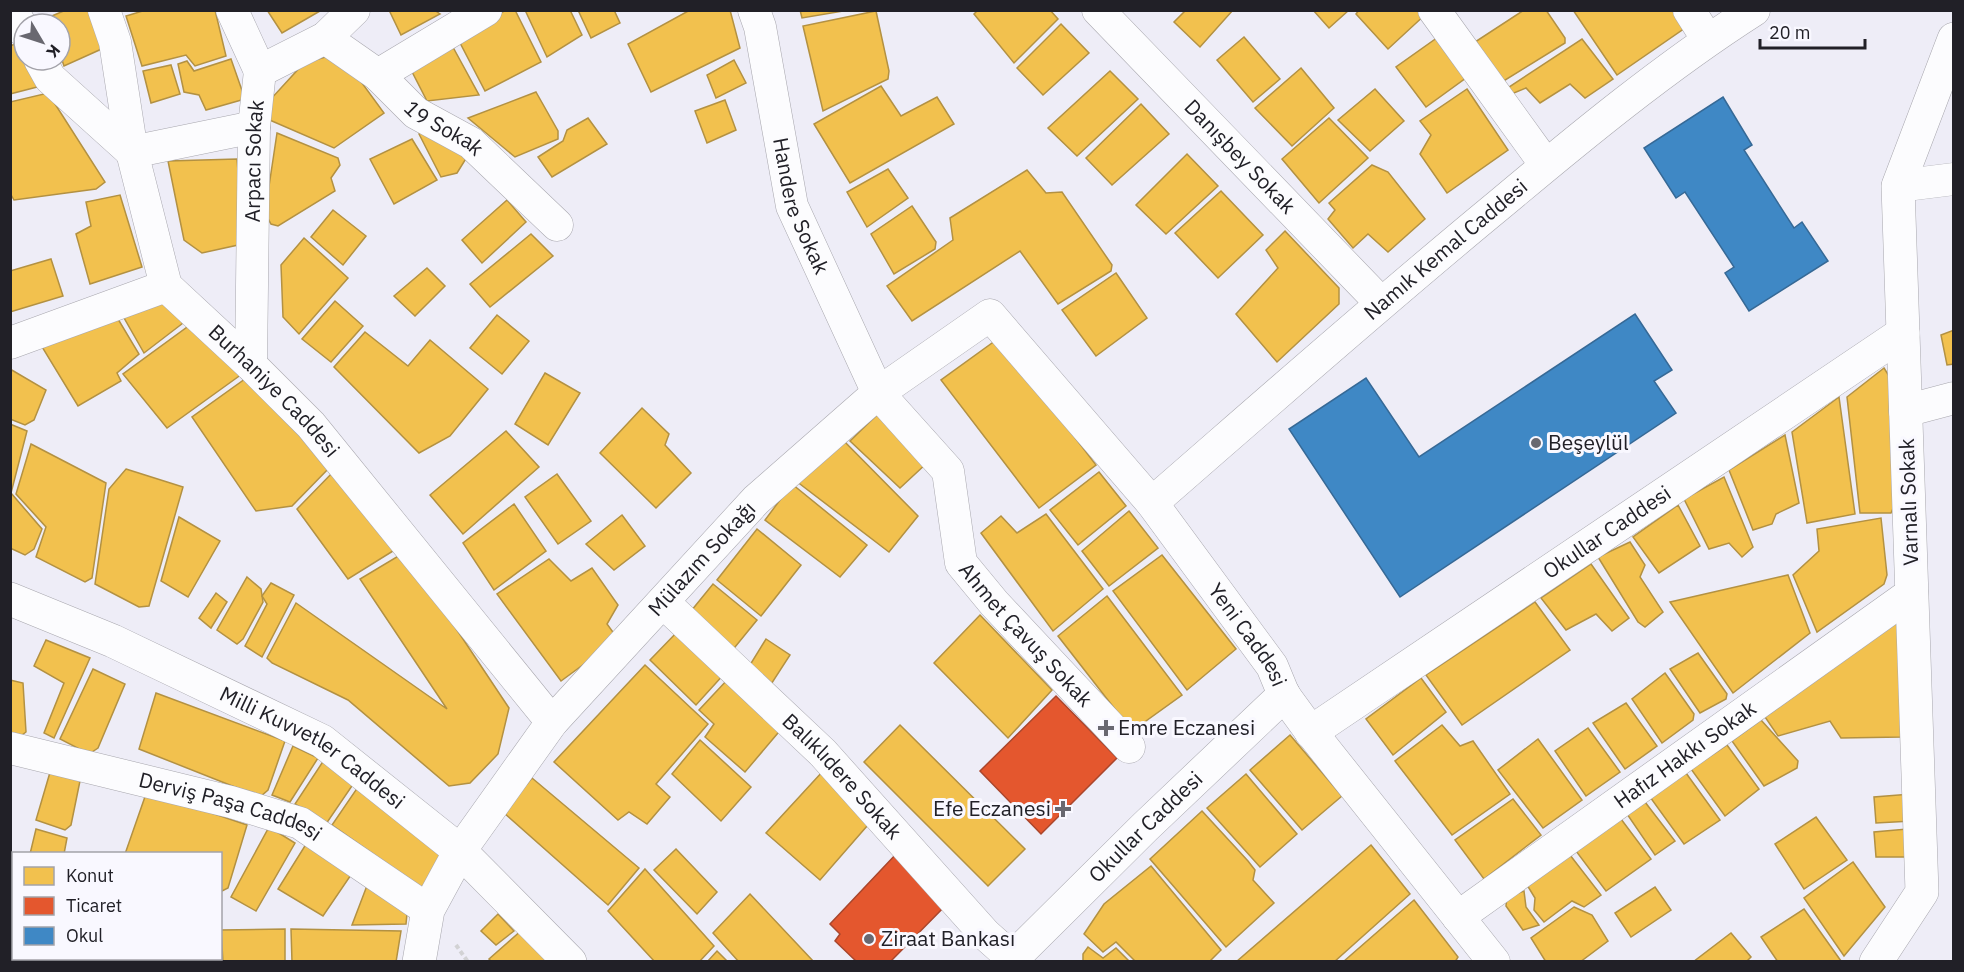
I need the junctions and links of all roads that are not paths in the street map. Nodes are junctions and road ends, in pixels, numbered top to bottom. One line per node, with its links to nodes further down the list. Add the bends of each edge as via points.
1 (104, 10): 17 (street, via 115,42)
2 (232, 10): 13 (street)
3 (354, 10): 10 (street, Arpacı Sokak)
4 (486, 10): 15 (street)
5 (754, 10): 28 (street, Handere Sokak, via 792,206)
6 (1098, 10): 23 (street, Danışbey Sokak)
7 (1434, 10): 18 (street)
8 (1689, 10): 12 (street)
9 (1754, 10): 12 (street, Namık Kemal Caddesi)
10 (325, 38): 13 (street, Arpacı Sokak); 15 (street, 19 Sokak)
11 (1953, 39): 20 (street, Varnalı Sokak)
12 (1707, 40): 18 (street, Namık Kemal Caddesi)
13 (260, 71): 16 (street, Arpacı Sokak)
14 (47, 72): 17 (street)
15 (378, 75): 21 (street, 19 Sokak, via 416,113 471,143)
16 (254, 127): 17 (street); 27 (street, Arpacı Sokak)
17 (132, 152): 22 (street)
18 (1546, 165): 23 (street, Namık Kemal Caddesi)
19 (1953, 179): 20 (street)
20 (1898, 186): 25 (street, Varnalı Sokak)
21 (557, 225)
22 (166, 286): 26 (street); 27 (street, Burhaniye Caddesi)
23 (1381, 303): 31 (street, Namık Kemal Caddesi)
24 (990, 315): 28 (street, Mülazım Sokağı); 31 (street, Yeni Caddesi)
25 (1903, 333): 30 (street, Varnalı Sokak); 37 (street, Okullar Caddesi)
26 (10, 343)
27 (251, 365): 36 (street, Burhaniye Caddesi, via 311,425)
28 (878, 393): 34 (street, Mülazım Sokağı, via 756,500); 38 (street, Ahmet Çavuş Sokak, via 948,471 961,563)
29 (1953, 398): 30 (street)
30 (1905, 411): 32 (street, Varnalı Sokak)
31 (1152, 503): 35 (street, Yeni Caddesi, via 1272,666)
32 (1912, 593): 42 (street, Hafız Hakkı Sokak); 47 (street, Varnalı Sokak, via 1922,892)
33 (10, 599): 40 (street, Milli Kuvvetler Caddesi, via 113,641 322,741)
34 (663, 602): 36 (street, Mülazım Sokağı); 44 (street, Balıklıdere Sokak, via 823,753)
35 (1284, 695): 37 (street, Yeni Caddesi); 44 (street, Okullar Caddesi)
36 (552, 722): 40 (street, Mülazım Sokağı)
37 (1311, 732): 42 (street, Yeni Caddesi)
38 (1129, 747)
39 (10, 748): 41 (street, Derviş Paşa Caddesi, via 231,802 300,823)
40 (460, 850): 41 (street); 46 (street, Milli Kuvvetler Caddesi)
41 (428, 910): 45 (street)
42 (1458, 917): 43 (street, Yeni Caddesi)
43 (1488, 959)
44 (1011, 960)
45 (418, 962)
46 (570, 962)
47 (1876, 962)

